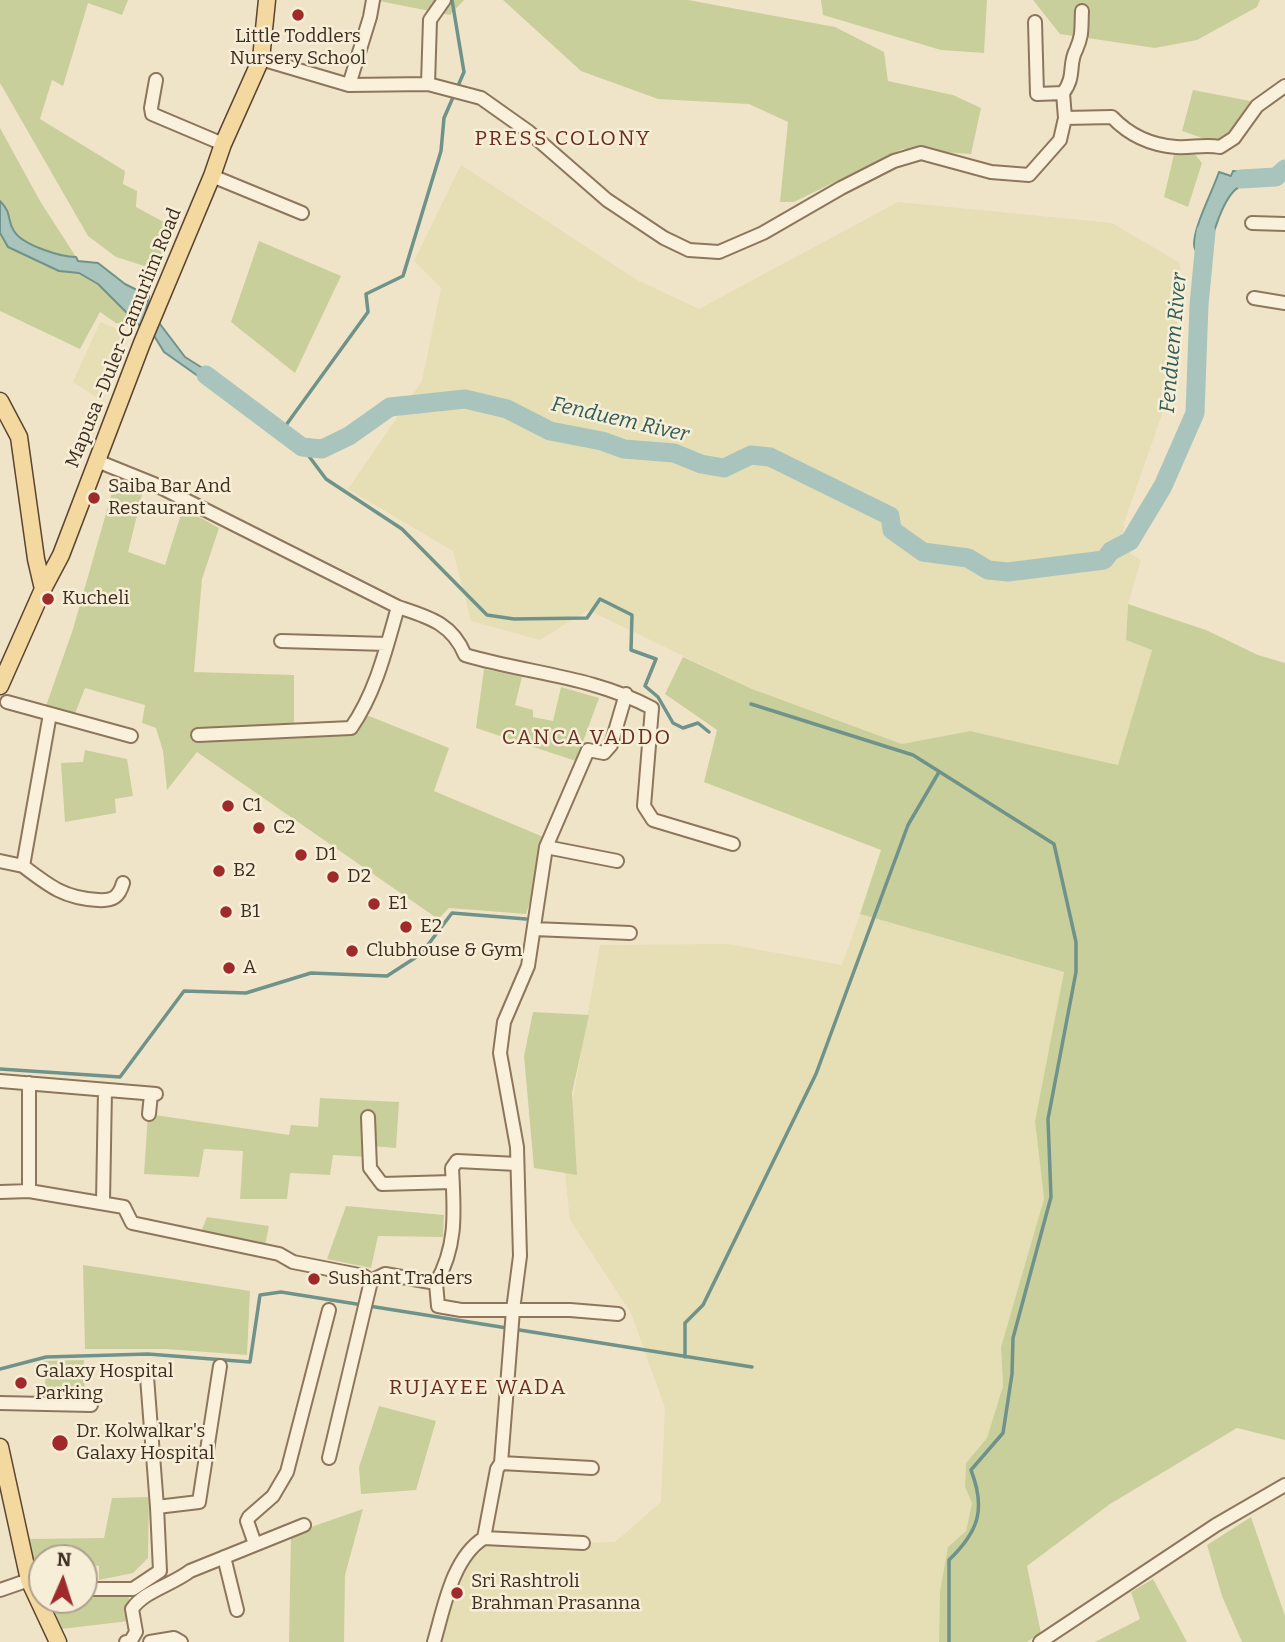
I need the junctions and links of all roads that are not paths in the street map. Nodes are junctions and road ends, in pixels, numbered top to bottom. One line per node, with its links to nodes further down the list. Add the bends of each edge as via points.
1 (267, 0): 6 (main road, Mapusa -Duler-Camurlim Road)
2 (373, 0): 9 (street)
3 (444, 0): 8 (street, via 430,20)
4 (1082, 11): 11 (street, via 1081,43)
5 (1035, 23): 11 (street, via 1037,94)
6 (261, 58): 9 (street); 13 (main road, Mapusa -Duler-Camurlim Road)
7 (156, 80): 13 (street, via 152,114)
8 (428, 84): 9 (street); 12 (street, via 481,98 529,132 607,200 664,238 689,250 719,252 894,161 921,153 991,172 1029,175 1060,140)
9 (349, 85)
10 (1285, 86): 12 (street, via 1257,106 1234,138 1220,147 1175,147 1139,139 1112,117)
11 (1063, 93): 12 (street)
12 (1065, 118)
13 (223, 144): 14 (main road, Mapusa -Duler-Camurlim Road)
14 (212, 176): 15 (street); 21 (main road, Mapusa -Duler-Camurlim Road)
15 (302, 214)
16 (1252, 223): 17 (street)
17 (1285, 224)
18 (1254, 298): 19 (street)
19 (1285, 303)
20 (0, 401): 22 (main road, via 19,437)
21 (97, 461): 22 (main road, Mapusa -Duler-Camurlim Road); 23 (street, via 155,484)
22 (43, 589): 26 (main road, Mapusa -Duler-Camurlim Road)
23 (398, 607): 25 (street); 27 (street, via 432,618 450,632 465,655 592,682)
24 (281, 641): 25 (street)
25 (387, 644): 31 (street, via 371,692 351,728)
26 (0, 686)
27 (626, 694): 32 (street, via 652,708 644,806 653,820); 33 (street, via 611,746 604,753 588,750)
28 (7, 702): 29 (street)
29 (50, 714): 30 (street); 36 (street)
30 (131, 736)
31 (198, 736)
32 (733, 844)
33 (546, 847): 35 (street); 38 (street)
34 (0, 861): 36 (street)
35 (617, 861)
36 (23, 866): 37 (street, via 57,891 78,899 114,898)
37 (122, 883)
38 (534, 929): 39 (street); 45 (street, via 528,966 504,1022 500,1053)
39 (630, 933)
40 (0, 1081): 41 (street)
41 (29, 1083): 42 (street); 47 (street)
42 (105, 1090): 43 (street, via 154,1094); 49 (street)
43 (149, 1114)
44 (368, 1117): 46 (street, via 370,1168 382,1184)
45 (517, 1164): 46 (street, via 457,1161); 53 (street, via 520,1256)
46 (452, 1182): 51 (street, via 455,1226)
47 (29, 1191): 48 (street); 49 (street)
48 (0, 1192)
49 (103, 1202): 50 (street, via 124,1207 132,1223 279,1254 293,1262)
50 (372, 1281): 51 (street, via 386,1274); 60 (street)
51 (436, 1283): 53 (street, via 438,1306)
52 (329, 1310): 68 (street, via 287,1472 273,1496 247,1521)
53 (513, 1310): 54 (street); 61 (street)
54 (618, 1314)
55 (220, 1366): 64 (street, via 199,1502)
56 (147, 1377): 64 (street)
57 (0, 1404): 58 (street)
58 (91, 1405)
59 (1, 1456): 69 (main road)
60 (329, 1458)
61 (501, 1463): 62 (street); 66 (street)
62 (592, 1468)
63 (1285, 1485): 81 (street, via 1216,1525)
64 (157, 1507): 72 (street, via 160,1571 134,1589)
65 (304, 1525): 68 (street)
66 (484, 1538): 67 (street); 80 (street, via 465,1555)
67 (583, 1543)
68 (255, 1544): 70 (street)
69 (28, 1552)
70 (224, 1557): 74 (street); 76 (street, via 138,1600 132,1609)
71 (28, 1583): 73 (street)
72 (98, 1589)
73 (0, 1590)
74 (237, 1610)
75 (46, 1614): 77 (main road)
76 (134, 1640)
77 (55, 1641)
78 (150, 1642): 79 (street, via 174,1638)
79 (181, 1642)
80 (434, 1642)
81 (1040, 1642)

